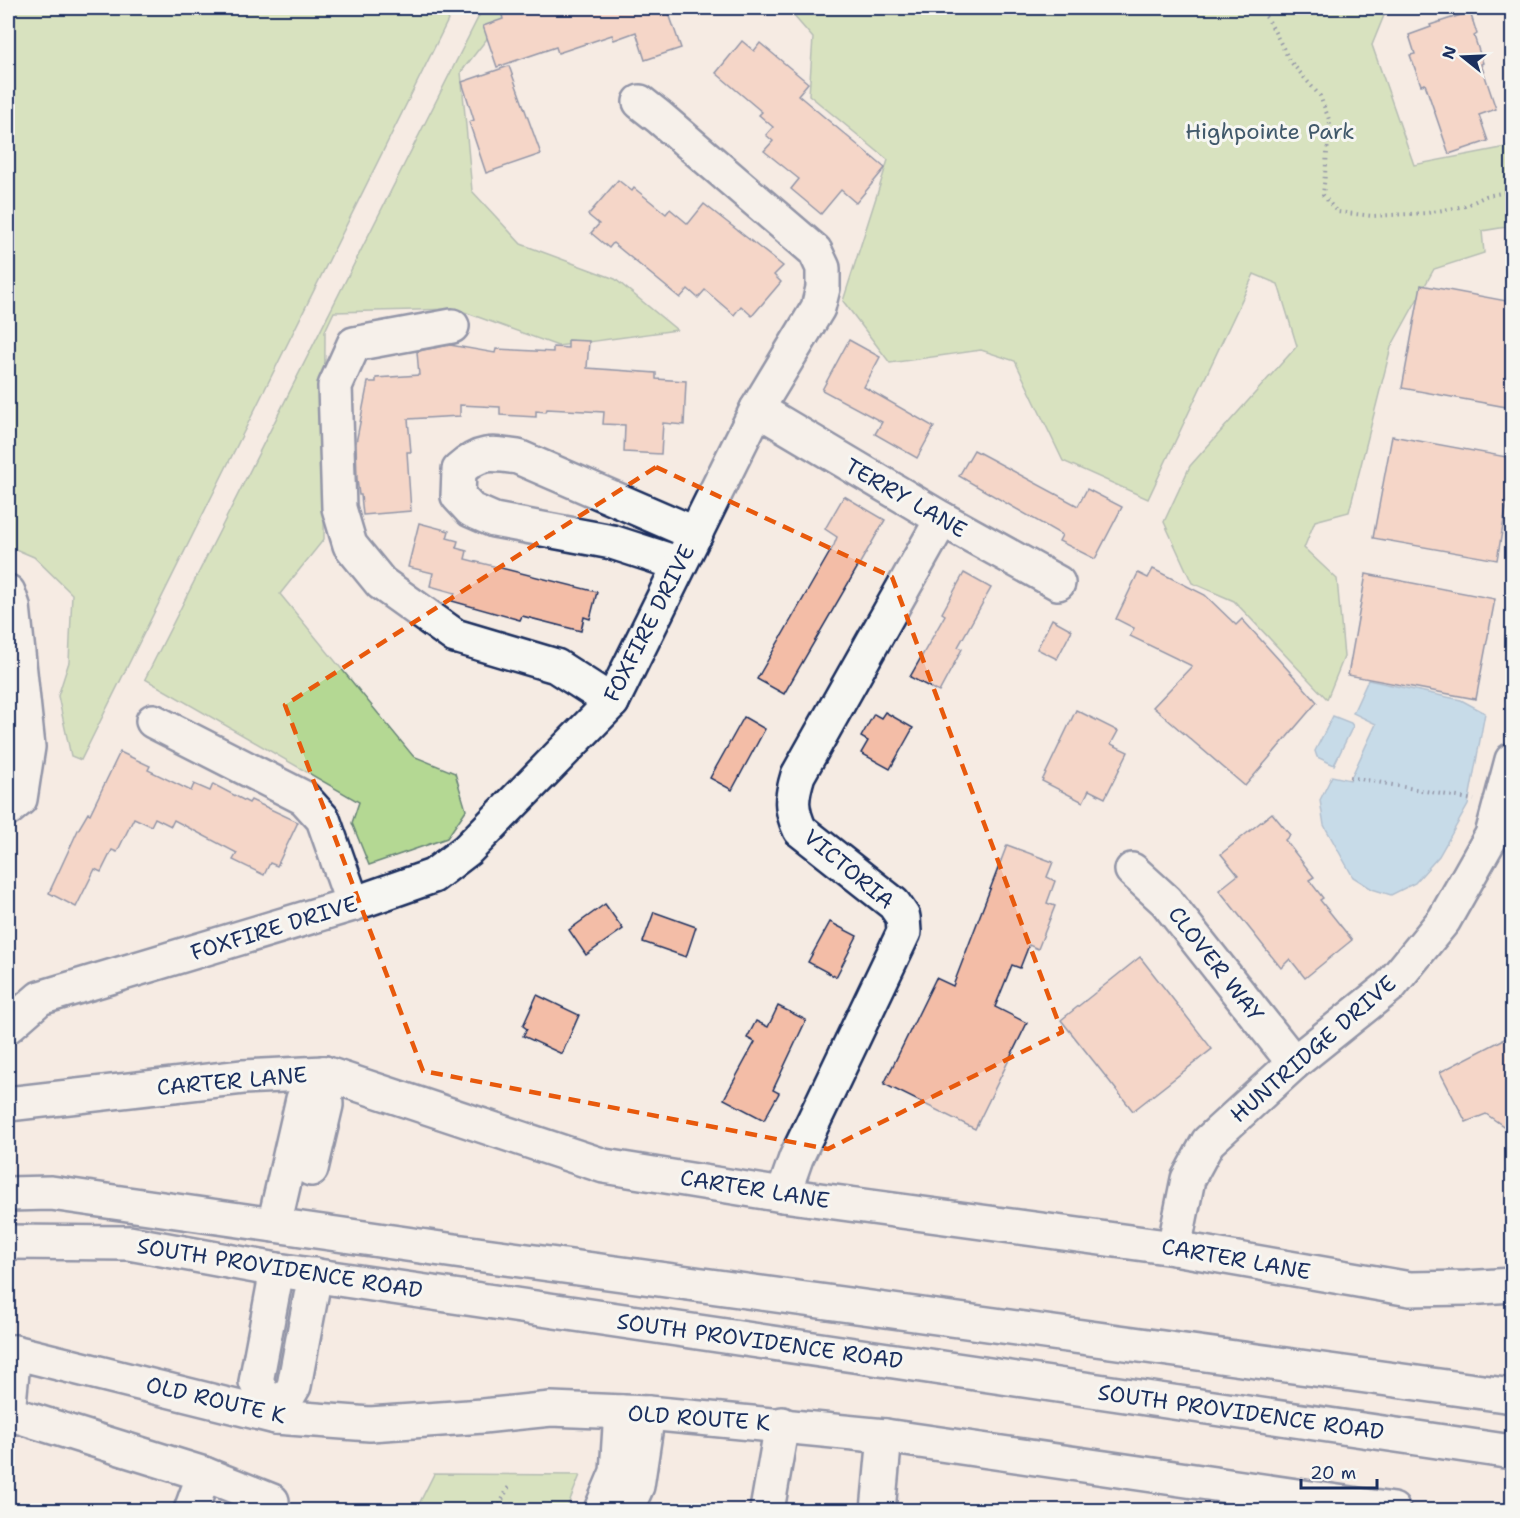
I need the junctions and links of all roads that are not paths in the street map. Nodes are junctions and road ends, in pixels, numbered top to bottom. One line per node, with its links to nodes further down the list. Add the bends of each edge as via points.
1 (640, 102): 3 (street, FOXFIRE DRIVE, via 815,251 823,268 824,288 818,308)
2 (452, 326): 9 (street, via 354,344 335,386 339,508 350,545 381,583 455,636 556,666)
3 (757, 409): 4 (street, TERRY LANE); 5 (street, FOXFIRE DRIVE)
4 (942, 519): 7 (street, TERRY LANE); 20 (street, VICTORIA, via 798,775 792,796 793,814 800,830 894,904 903,916 904,932 796,1158)
5 (696, 534): 6 (street, FOXFIRE DRIVE); 6 (street, via 518,457 491,453 472,458 459,470 458,496 471,510 494,520 612,542)
6 (680, 564): 9 (street, FOXFIRE DRIVE)
7 (1058, 583)
8 (8, 592): 12 (street, via 13,606 28,747 20,799)
9 (612, 702): 14 (street, FOXFIRE DRIVE, via 467,850 434,876)
10 (153, 721): 14 (street, via 304,798 323,819)
11 (1512, 760): 16 (street, HUNTRIDGE DRIVE, via 1492,835 1444,920 1390,986)
12 (8, 809)
13 (1132, 870): 16 (street, CLOVER WAY, via 1166,901)
14 (353, 904): 15 (street, FOXFIRE DRIVE, via 40,998)
15 (8, 1026)
16 (1294, 1063): 24 (street, HUNTRIDGE DRIVE, via 1208,1142 1188,1179)
17 (324, 1073): 18 (street, CARTER LANE, via 243,1077); 20 (street, CARTER LANE, via 604,1166); 21 (street, via 326,1105)
18 (8, 1104)
19 (8, 1194): 21 (street, SOUTH PROVIDENCE ROAD, via 51,1193)
20 (783, 1195): 24 (street, CARTER LANE)
21 (285, 1226): 23 (street, via 287,1238 256,1245 148,1234); 25 (street, SOUTH PROVIDENCE ROAD)
22 (8, 1242): 23 (street, SOUTH PROVIDENCE ROAD)
23 (129, 1243): 26 (street, SOUTH PROVIDENCE ROAD)
24 (1174, 1248): 28 (street, CARTER LANE, via 1410,1289)
25 (454, 1251): 26 (street, via 441,1261 317,1247); 30 (street, SOUTH PROVIDENCE ROAD)
26 (277, 1270): 27 (street, SOUTH PROVIDENCE ROAD); 32 (street, via 256,1382)
27 (315, 1275): 32 (street, via 294,1386); 35 (street, SOUTH PROVIDENCE ROAD)
28 (1512, 1285)
29 (11, 1352): 32 (street, OLD ROUTE K); 36 (street, via 8,1413)
30 (1512, 1396)
31 (634, 1413): 32 (street, OLD ROUTE K, via 551,1409 370,1424); 33 (street, OLD ROUTE K); 40 (street); 41 (street, via 639,1476)
32 (276, 1417)
33 (782, 1424): 34 (street, OLD ROUTE K); 42 (street)
34 (885, 1436): 37 (street, OLD ROUTE K); 43 (street)
35 (1512, 1452)
36 (204, 1474): 38 (street); 39 (street, via 272,1501)
37 (1296, 1504): 44 (street, OLD ROUTE K)
38 (191, 1510)
39 (268, 1510)
40 (602, 1510)
41 (626, 1510)
42 (767, 1510)
43 (878, 1510)
44 (1393, 1510)

